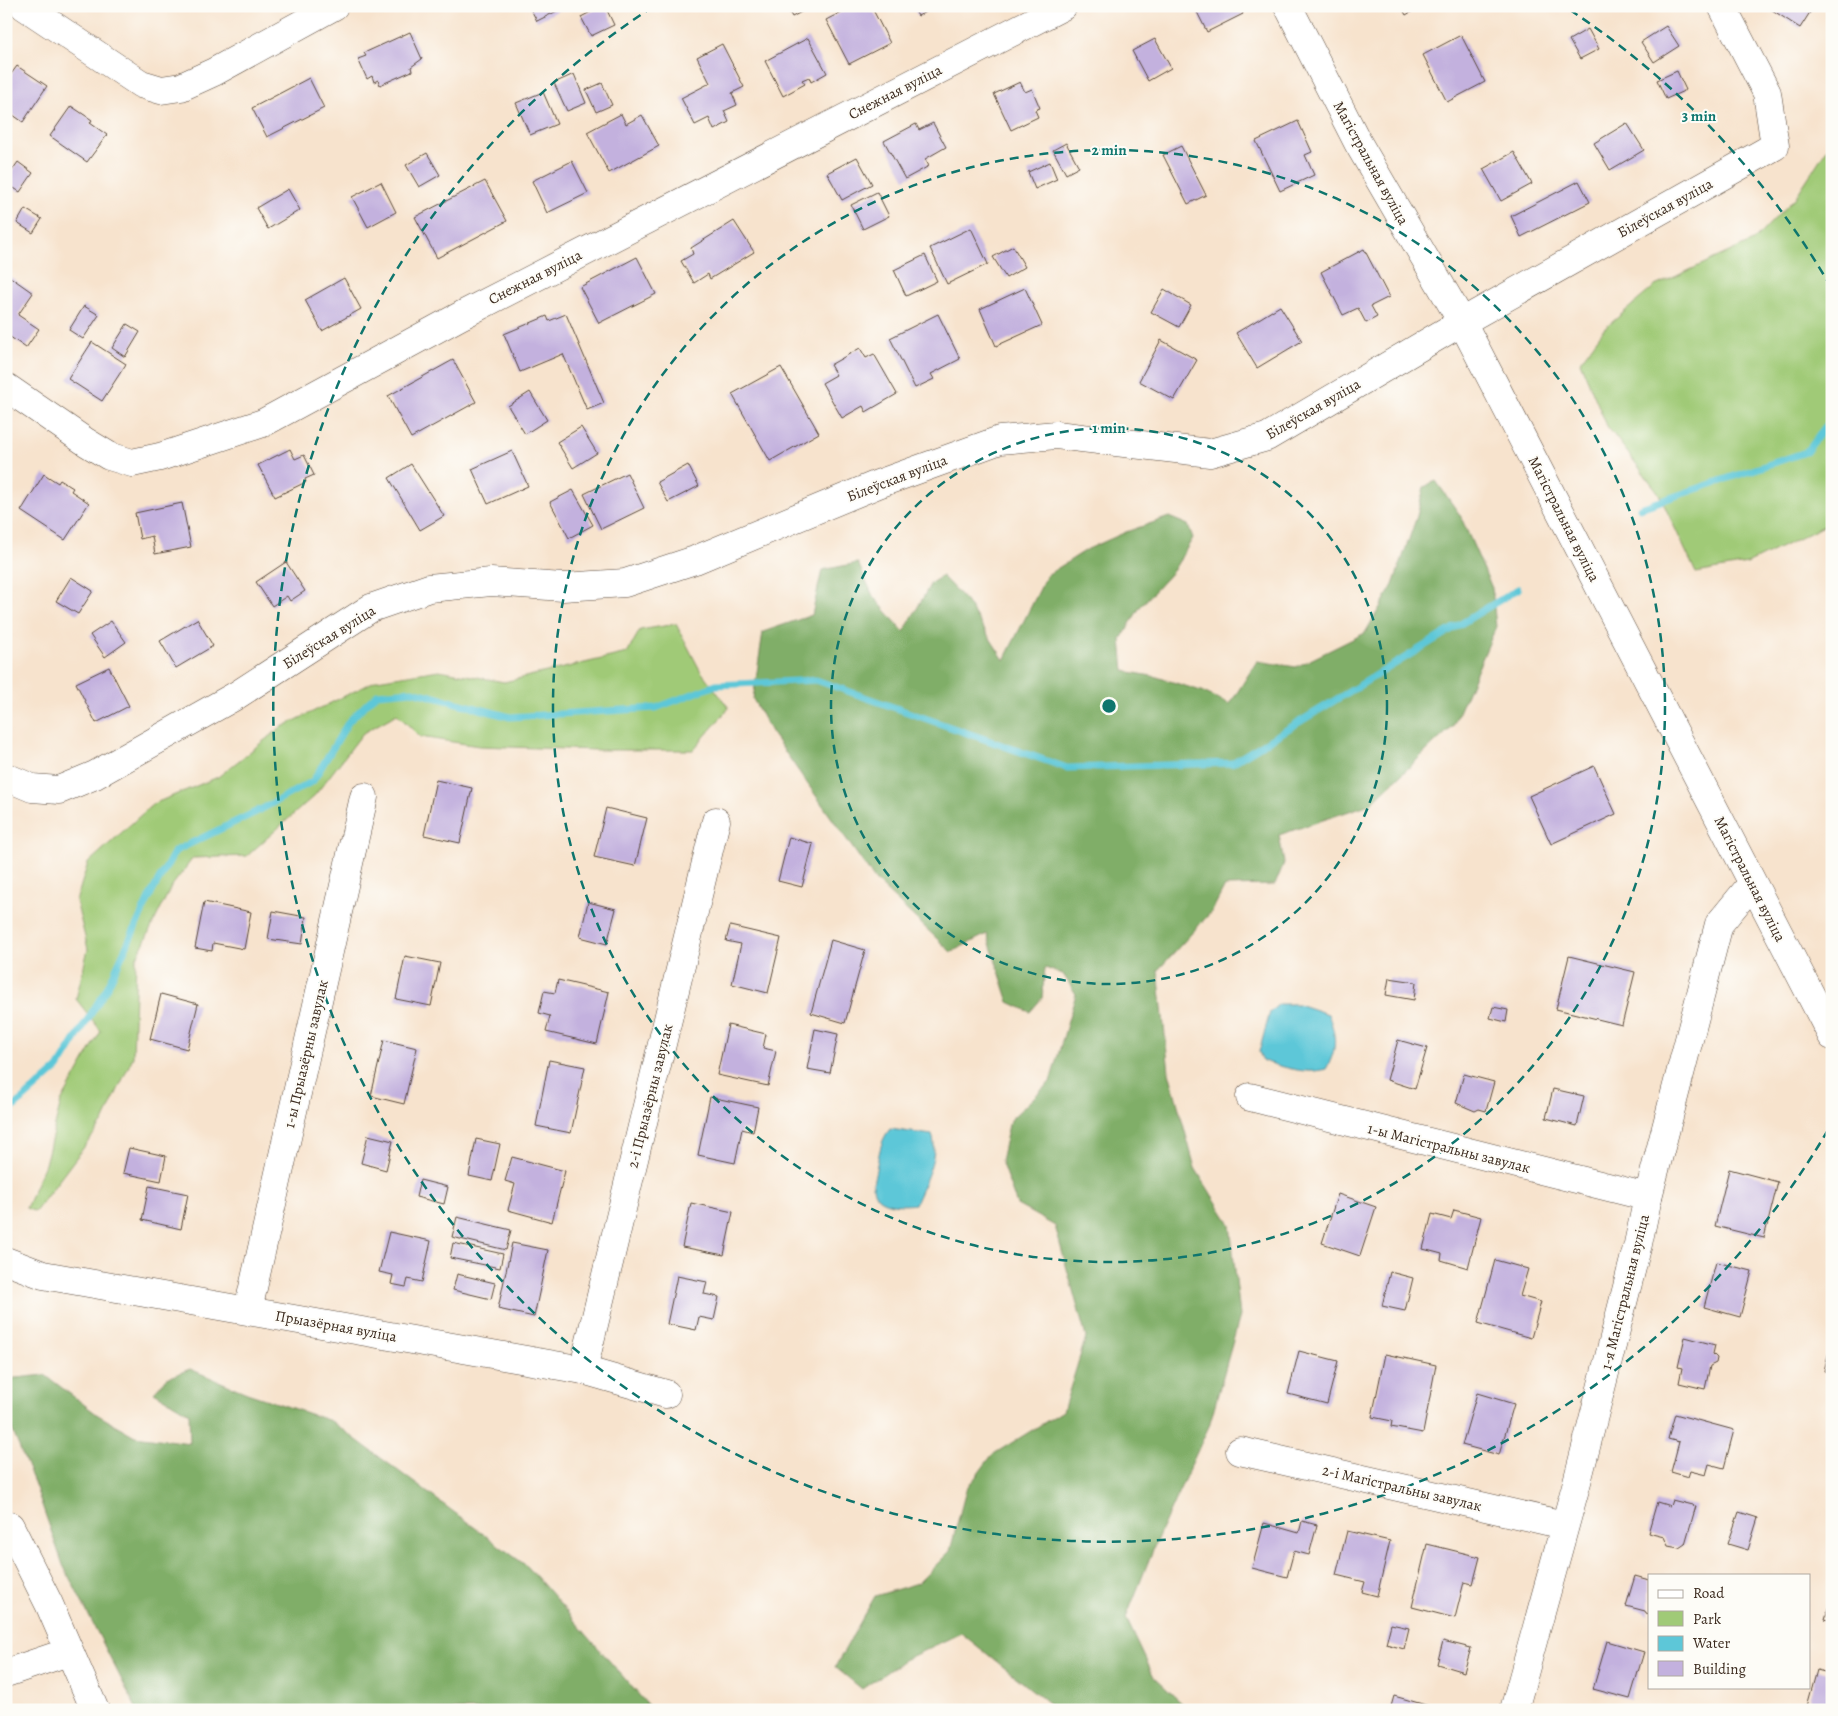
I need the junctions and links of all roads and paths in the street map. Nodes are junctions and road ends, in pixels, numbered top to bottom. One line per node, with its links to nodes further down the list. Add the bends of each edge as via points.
1 (24, 6): 2 (street, via 142,84 161,90 181,87 214,72)
2 (334, 6)
3 (1063, 6): 7 (street, Снежная вуліца, via 462,314 263,423 132,463 94,447)
4 (1288, 6): 6 (street, Магістральная вуліца, via 1358,143)
5 (1722, 6): 6 (street, Білеўская вуліца, via 1767,93 1775,146)
6 (1462, 322): 8 (street, Білеўская вуліца, via 1267,437 1210,453 1056,436 1000,440 878,484 695,560 625,584 563,587 491,582 429,588 371,608 237,696 95,775 59,790 32,788); 11 (street, Магістральная вуліца)
7 (6, 387)
8 (6, 776)
9 (364, 797): 16 (street, 1-ы Прыазёрны завулак)
10 (716, 821): 17 (street, 2-і Прыазёрны завулак)
11 (1752, 884): 12 (street, Магістральная вуліца); 14 (street, 1-я Магістральная вуліца, via 1720,924)
12 (1832, 1036)
13 (1250, 1097): 14 (street, 1-ы Магістральны завулак)
14 (1648, 1197): 20 (street, 1-я Магістральная вуліца, via 1634,1263)
15 (6, 1261): 16 (street, Прыазёрная вуліца, via 43,1275)
16 (248, 1310): 17 (street, Прыазёрная вуліца)
17 (584, 1370): 18 (street, Прыазёрная вуліца)
18 (666, 1394)
19 (1240, 1451): 20 (street, 2-і Магістральны завулак)
20 (1564, 1525): 25 (street, 1-я Магістральная вуліца)
21 (10, 1526): 22 (street, via 49,1604)
22 (68, 1652): 23 (street); 24 (street)
23 (6, 1673)
24 (95, 1710)
25 (1514, 1710)

